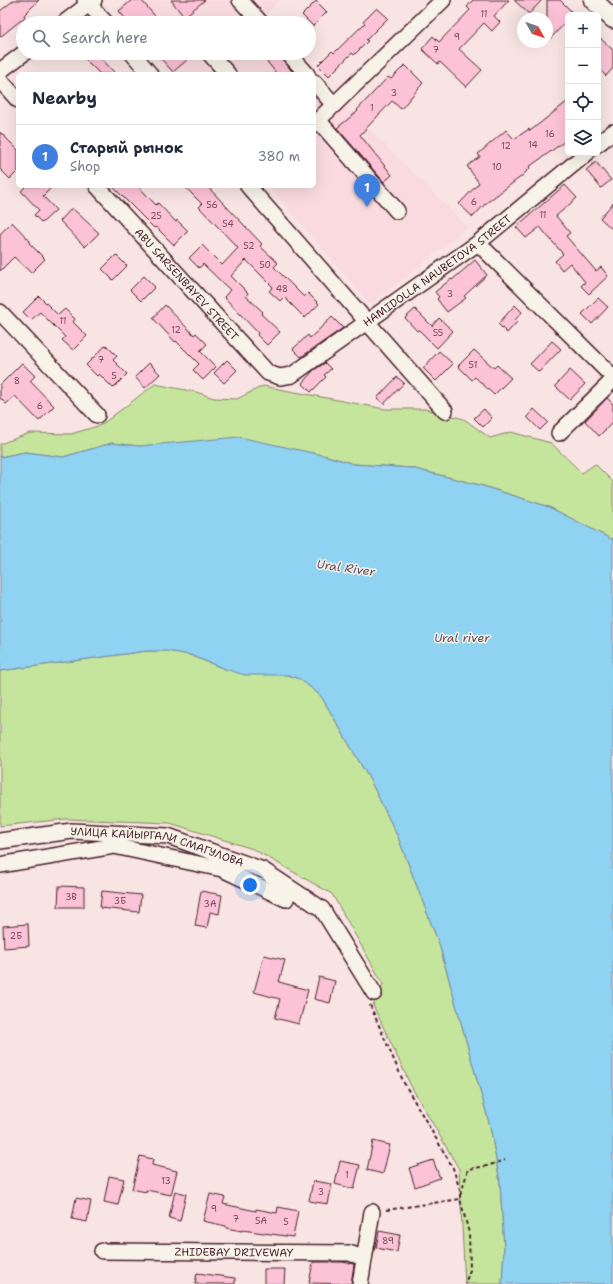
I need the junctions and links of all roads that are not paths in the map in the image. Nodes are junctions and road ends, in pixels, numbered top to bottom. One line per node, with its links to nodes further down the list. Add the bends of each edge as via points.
1 (240, 0): 7 (street)
2 (443, 0): 20 (street)
3 (593, 0): 8 (main road)
4 (89, 1): 5 (street); 6 (street)
5 (72, 16)
6 (101, 16)
7 (255, 16)
8 (613, 19)
9 (16, 59): 13 (street)
10 (138, 60): 14 (street)
11 (215, 60): 15 (street)
12 (294, 60): 16 (street)
13 (0, 71)
14 (148, 72)
15 (226, 72)
16 (305, 72)
17 (0, 80): 19 (street)
18 (316, 84): 20 (street)
19 (16, 98)
20 (334, 105): 21 (street)
21 (316, 122): 27 (street)
22 (613, 132): 23 (street)
23 (601, 142)
24 (583, 156): 28 (street, HAMIDOLLA NAUBETOVA STREET)
25 (99, 188): 31 (street, ABU SARSENBAYEV STREET, via 268,373)
26 (250, 188): 30 (street)
27 (397, 211)
28 (478, 243): 30 (street, HAMIDOLLA NAUBETOVA STREET); 32 (street)
29 (0, 312): 35 (street)
30 (367, 322): 31 (street, HAMIDOLLA NAUBETOVA STREET, via 292,375); 34 (street)
31 (280, 377)
32 (613, 377)
33 (613, 380): 36 (street)
34 (445, 411)
35 (97, 415)
36 (559, 433)
37 (0, 841): 40 (street, УЛИЦА КАЙЫРГАЛИ СМАГУЛОВА, via 72,831 168,836 263,870 322,909)
38 (0, 865): 39 (street, via 114,846 222,869)
39 (286, 899)
40 (374, 993)
41 (372, 1212): 43 (street)
42 (102, 1250): 43 (street, ZHIDEBAY DRIVEWAY, via 349,1253)
43 (364, 1258): 44 (street)
44 (360, 1284)

